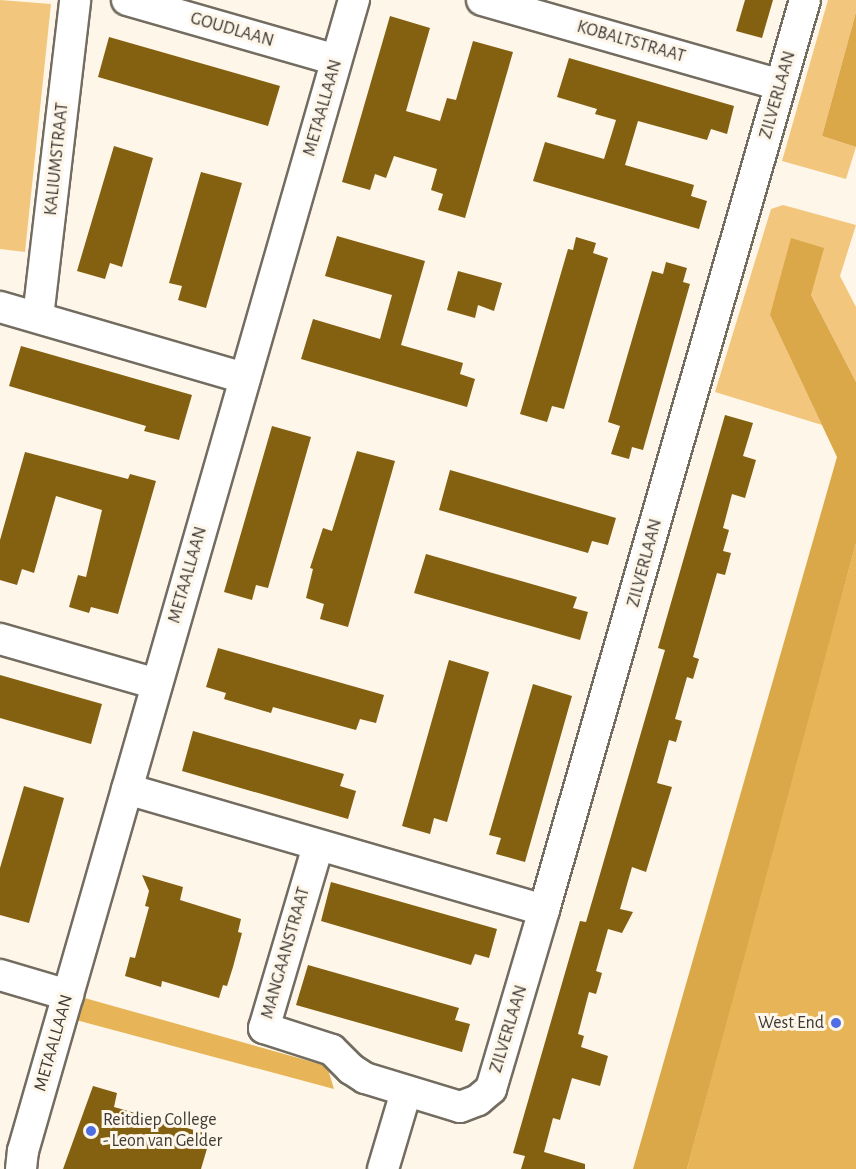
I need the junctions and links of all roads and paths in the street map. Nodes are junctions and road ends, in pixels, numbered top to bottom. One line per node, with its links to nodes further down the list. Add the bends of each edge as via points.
1 (75, 0): 9 (street, KALIUMSTRAAT)
2 (128, 0): 6 (street, GOUDLAAN)
3 (354, 0): 6 (street, METAALLAAN)
4 (482, 0): 7 (street, KOBALTSTRAAT)
5 (806, 0): 7 (street, ZILVERLAAN)
6 (336, 60): 10 (street, METAALLAAN)
7 (780, 85): 15 (street, ZILVERLAAN)
8 (0, 307): 9 (street)
9 (38, 317): 10 (street)
10 (245, 378): 12 (street, METAALLAAN)
11 (0, 639): 12 (street)
12 (157, 684): 13 (street, METAALLAAN)
13 (127, 789): 14 (street); 17 (street, METAALLAAN)
14 (318, 846): 15 (street); 18 (street, MANGAANSTRAAT, via 264,1028 332,1050 365,1078)
15 (544, 910): 19 (street, ZILVERLAAN, via 491,1089)
16 (0, 975): 17 (street)
17 (68, 995): 20 (street, METAALLAAN)
18 (406, 1092): 19 (street, MANGAANSTRAAT); 21 (street)
19 (460, 1107)
20 (19, 1163)
21 (383, 1169)

